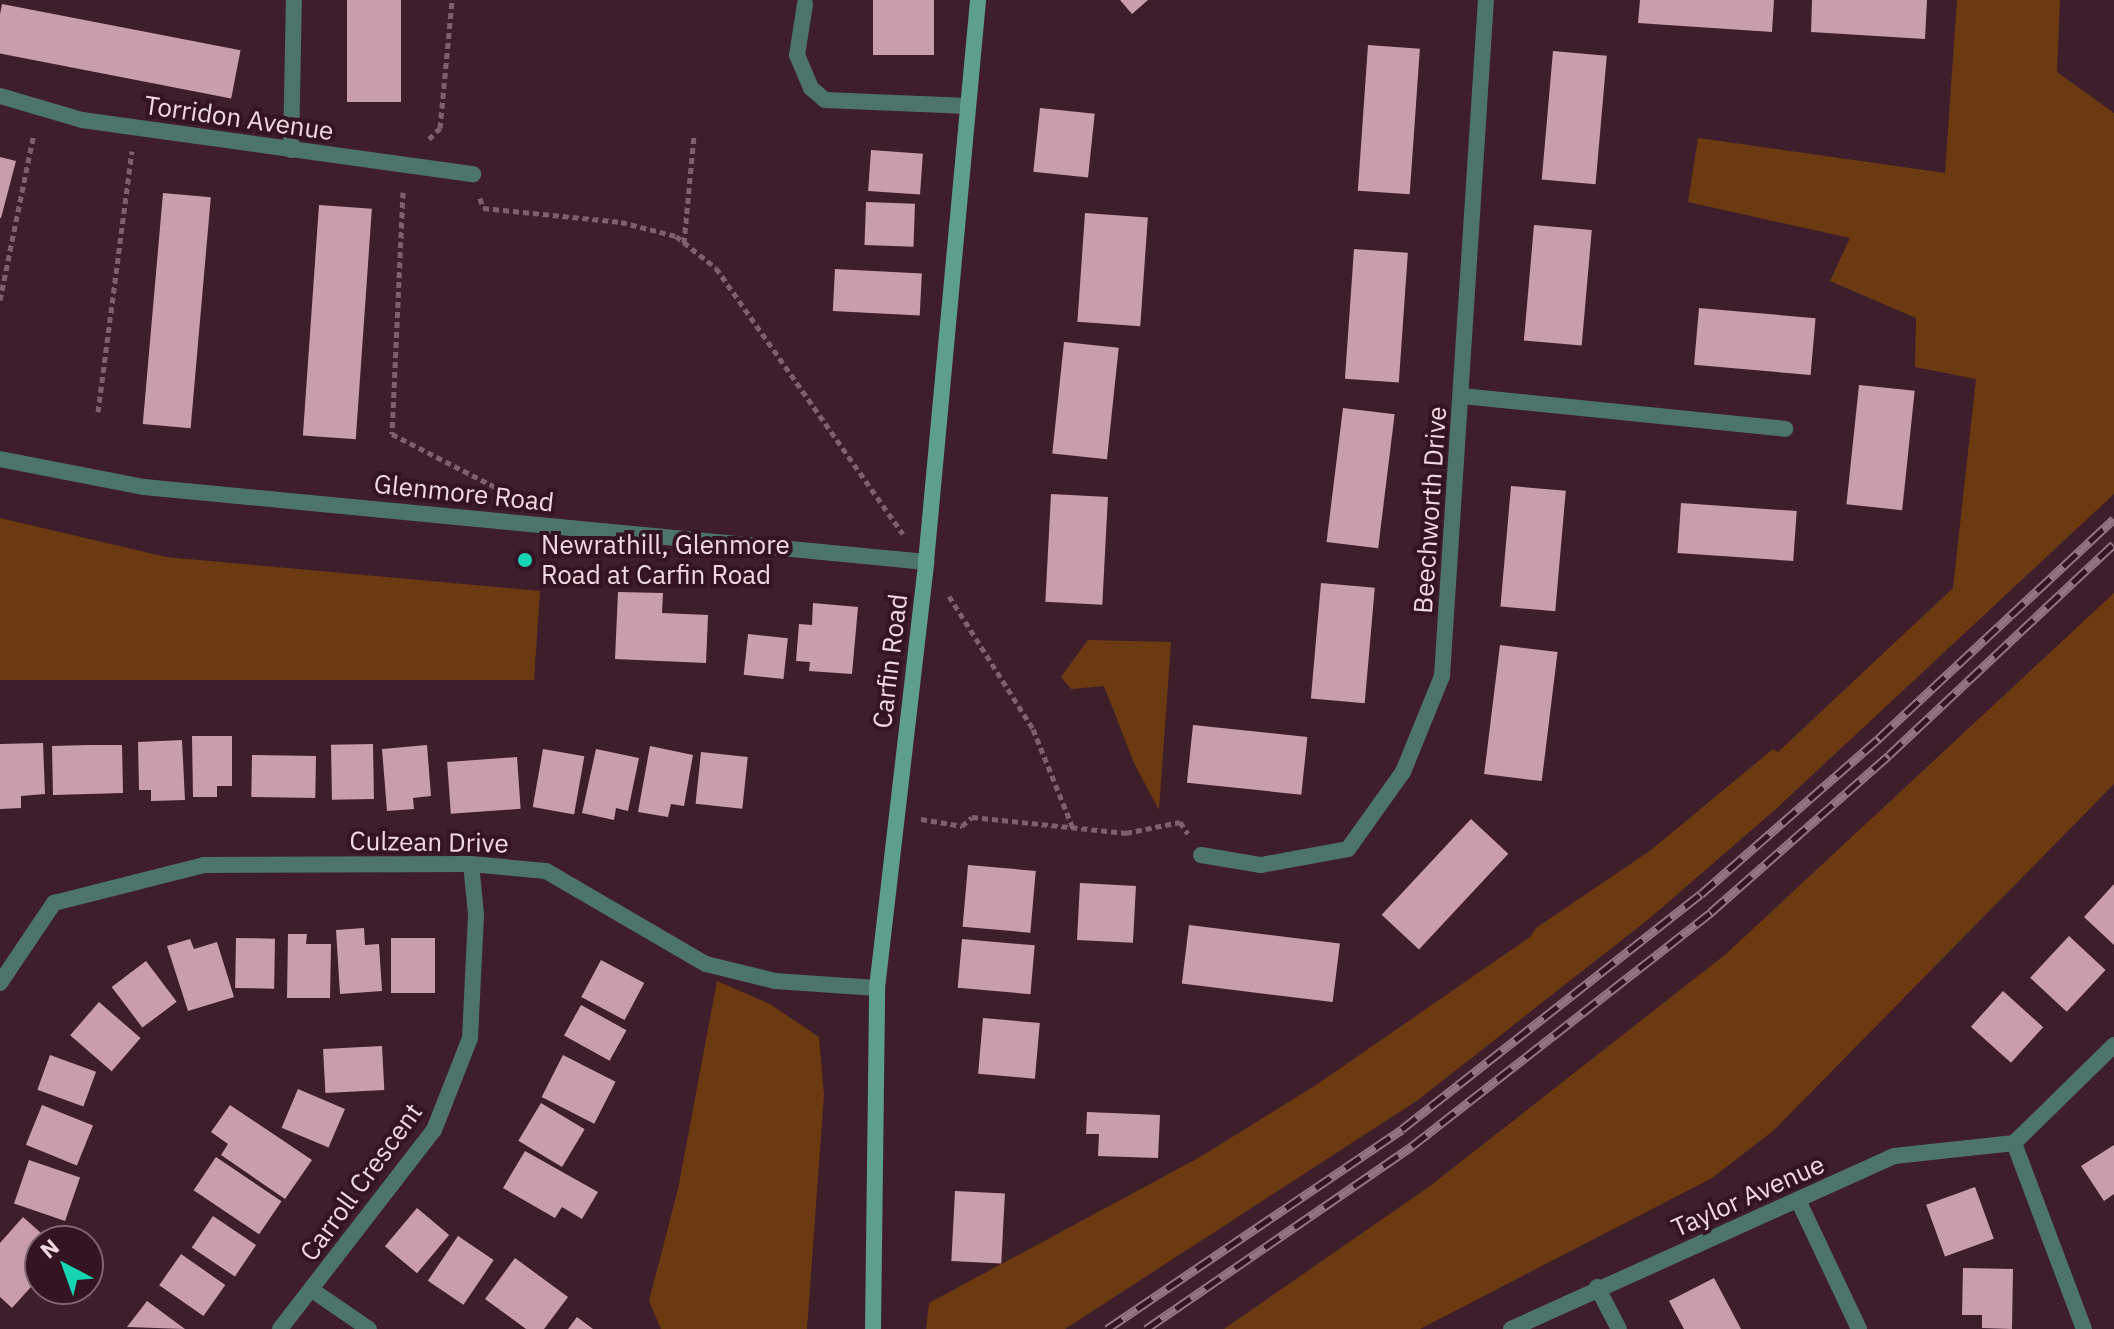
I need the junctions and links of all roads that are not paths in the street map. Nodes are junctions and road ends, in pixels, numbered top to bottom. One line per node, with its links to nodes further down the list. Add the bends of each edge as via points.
1 (294, 0): 7 (street)
2 (978, 0): 6 (main road, Carfin Road)
3 (1486, 0): 9 (street, Beechworth Drive)
4 (805, 4): 6 (street, via 797,55 811,88 825,100)
5 (0, 96): 7 (street, Torridon Avenue, via 136,127)
6 (968, 106): 12 (main road, Carfin Road)
7 (291, 150): 8 (street, Torridon Avenue)
8 (473, 174)
9 (1462, 396): 10 (street); 13 (street, Beechworth Drive, via 1442,676 1403,772 1348,849 1261,865)
10 (1785, 429)
11 (0, 459): 12 (street, Glenmore Road, via 144,487)
12 (926, 562): 16 (main road, Carfin Road)
13 (1201, 855)
14 (471, 864): 15 (street, Culzean Drive, via 189,869 54,903); 16 (street, Culzean Drive, via 546,871 706,964 775,981); 21 (street, Carroll Crescent, via 476,914 470,1038 434,1130)
15 (0, 983)
16 (877, 988): 24 (main road, Carfin Road)
17 (2114, 1045): 18 (street)
18 (2014, 1143): 19 (street, Taylor Avenue, via 1894,1156); 28 (street)
19 (1798, 1200): 20 (street, Taylor Avenue); 27 (street)
20 (1597, 1287): 25 (street, Taylor Avenue); 26 (street)
21 (312, 1290): 22 (street, Carroll Crescent); 23 (street)
22 (280, 1329)
23 (369, 1329)
24 (873, 1329)
25 (1511, 1329)
26 (1619, 1329)
27 (1859, 1329)
28 (2084, 1329)

